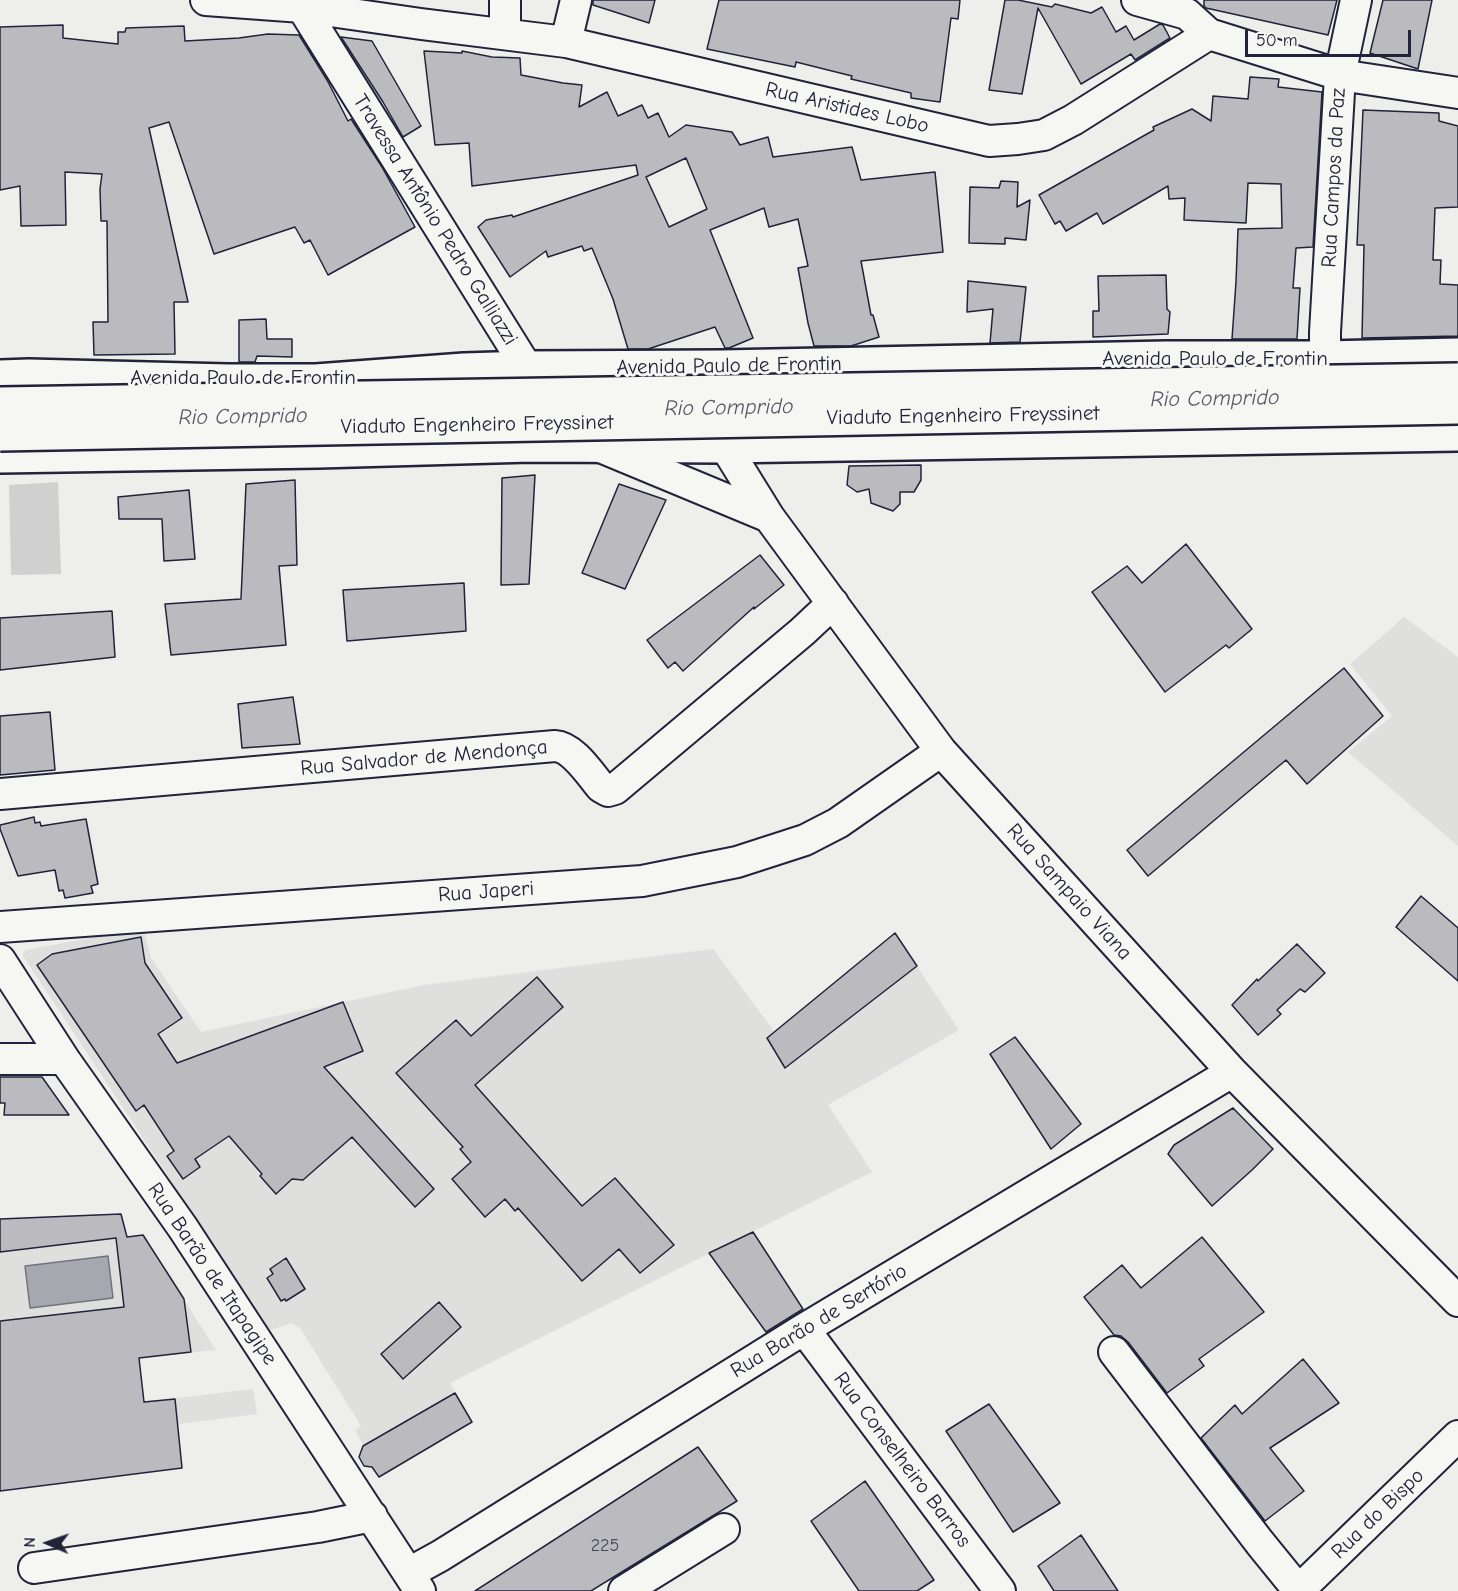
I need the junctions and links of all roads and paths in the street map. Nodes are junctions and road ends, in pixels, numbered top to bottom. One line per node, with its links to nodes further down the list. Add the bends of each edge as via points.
1 (207, 0): 6 (street, Rua Aristides Lobo)
2 (505, 0): 9 (street)
3 (576, 0): 11 (street)
4 (1137, 0): 10 (street, via 1187,14)
5 (1356, 0): 12 (street, Rua Campos da Paz)
6 (302, 7): 7 (street, Rua Aristides Lobo); 18 (street, Travessa Antônio Pedro Galliazzi)
7 (366, 8): 8 (street, Rua Aristides Lobo)
8 (443, 13): 9 (street, Rua Aristides Lobo)
9 (505, 34): 11 (street, Rua Aristides Lobo)
10 (1209, 34): 11 (street, Rua Aristides Lobo, via 1044,135 988,141); 12 (street)
11 (566, 42)
12 (1340, 75): 13 (street); 16 (street, Rua Campos da Paz)
13 (1458, 93)
14 (1458, 355): 16 (main road, Avenida Paulo de Frontin)
15 (1166, 358): 16 (main road, Avenida Paulo de Frontin); 17 (main road, Avenida Paulo de Frontin); 26 (main road, bridge)
16 (1325, 358)
17 (722, 367): 18 (main road, Avenida Paulo de Frontin); 29 (main road, bridge)
18 (527, 368): 21 (main road, Avenida Paulo de Frontin); 27 (street, Travessa Antônio Pedro Galliazzi, bridge)
19 (14, 377): 21 (main road, Avenida Paulo de Frontin); 31 (main road, bridge)
20 (1458, 380): 22 (main road, Viaduto Engenheiro Freyssinet, bridge)
21 (316, 381): 30 (main road, bridge)
22 (0, 404)
23 (1458, 407): 24 (main road, Viaduto Engenheiro Freyssinet, bridge)
24 (0, 434)
25 (1458, 434): 26 (main road)
26 (1166, 439): 29 (main road)
27 (530, 445): 28 (main road); 30 (main road)
28 (598, 446): 29 (main road); 32 (street)
29 (725, 446): 32 (street, Rua Sampaio Viana)
30 (319, 451): 31 (main road)
31 (15, 456)
32 (769, 517): 33 (street, Rua Sampaio Viana)
33 (833, 603): 34 (street, Rua Sampaio Viana); 35 (street, Rua Salvador de Mendonça, via 608,791 570,751 555,746)
34 (941, 751): 36 (street, Rua Japeri, via 838,823 805,840 737,862 653,879); 40 (street, Rua Sampaio Viana)
35 (0, 794)
36 (0, 927)
37 (0, 960): 39 (street, Rua Barão de Itapagipe)
38 (0, 1059): 39 (street)
39 (64, 1059): 45 (street, Rua Barão de Itapagipe, via 183,1228)
40 (1232, 1072): 41 (street, Rua Sampaio Viana); 42 (street, Rua Barão de Sertório)
41 (1458, 1301)
42 (804, 1329): 48 (street, Rua Barão de Sertório, via 440,1556); 50 (street, Rua Conselheiro Barros)
43 (1114, 1352): 51 (street)
44 (1453, 1453): 51 (street, Rua do Bispo)
45 (372, 1516): 47 (street); 48 (street, Rua Barão de Itapagipe)
46 (724, 1529): 49 (street)
47 (34, 1568)
48 (414, 1582)
49 (624, 1591)
50 (1000, 1591)
51 (1299, 1591)

